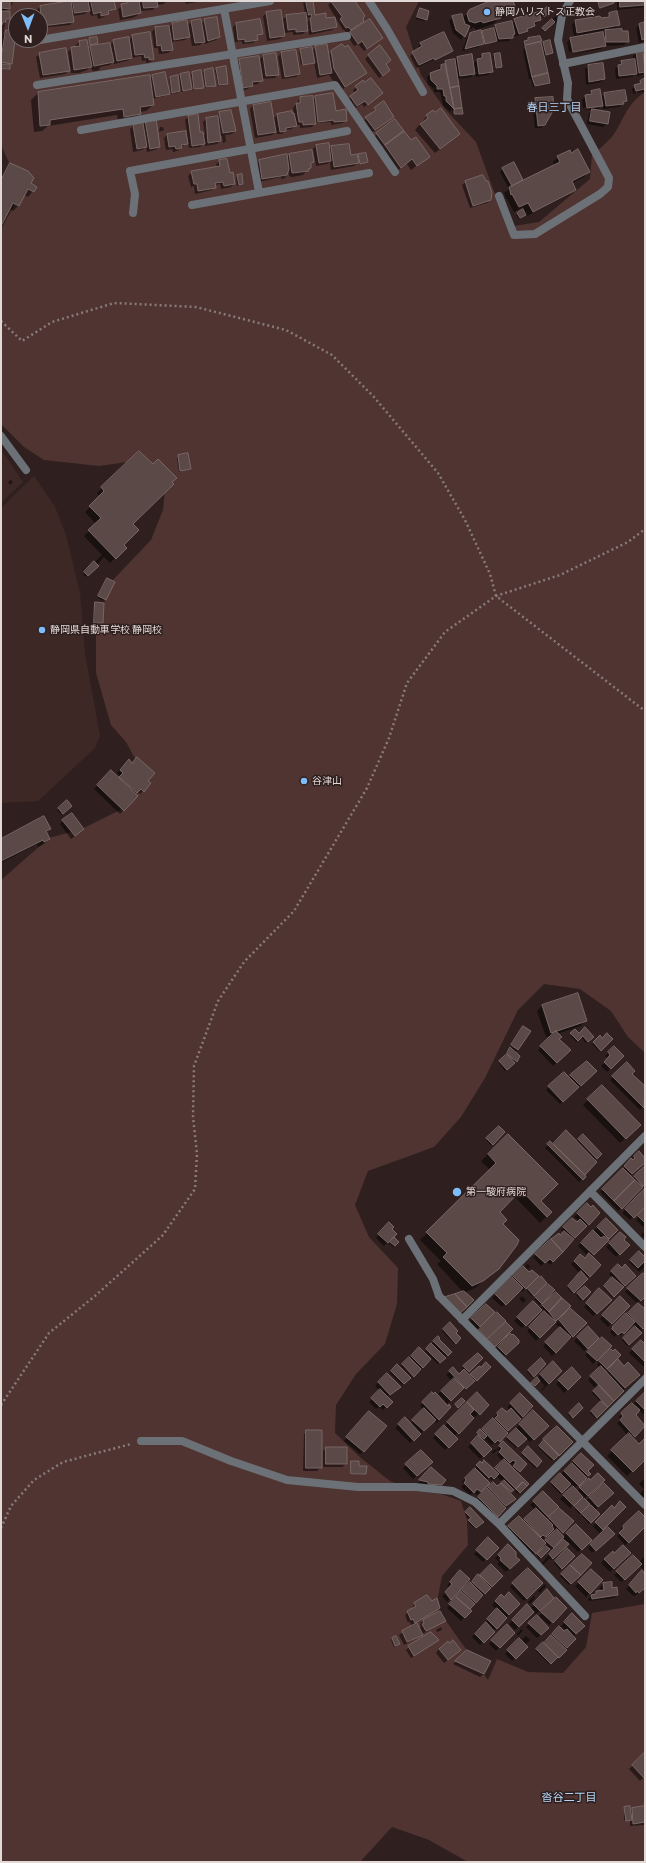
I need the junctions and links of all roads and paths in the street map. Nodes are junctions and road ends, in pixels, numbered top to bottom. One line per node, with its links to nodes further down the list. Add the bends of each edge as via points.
1 (270, 1): 4 (street)
2 (369, 1): 11 (street)
3 (570, 1): 9 (street, via 562,14 558,40)
4 (224, 9): 6 (street); 8 (street)
5 (347, 36): 8 (street)
6 (48, 38)
7 (645, 47): 9 (street)
8 (233, 54): 10 (street); 12 (street)
9 (563, 64): 19 (street, via 568,83 567,100 609,178 608,186 600,194 535,234 514,236)
10 (38, 85)
11 (422, 92)
12 (242, 101): 13 (street); 15 (street); 16 (street, via 335,85)
13 (81, 130)
14 (347, 131): 15 (street)
15 (251, 148): 18 (street); 21 (street, via 130,171 136,194)
16 (395, 172)
17 (369, 173): 18 (street)
18 (259, 192): 20 (street)
19 (499, 196)
20 (192, 205)
21 (133, 213)
22 (1, 321): 26 (path, via 22,340 52,322 114,303 196,307 286,330 332,355 374,397 438,473 465,520 490,574)
23 (1, 436): 24 (street)
24 (26, 470)
25 (645, 529): 26 (path, via 628,542 560,575)
26 (496, 596): 27 (path); 34 (path, via 445,632 407,683 389,738 367,788 294,911 244,962 218,1001 194,1066 193,1117 197,1154 195,1188 163,1235 49,1333)
27 (645, 710)
28 (645, 1136): 29 (street)
29 (590, 1191): 31 (street); 32 (street)
30 (410, 1239): 32 (street, via 439,1296)
31 (645, 1247)
32 (462, 1320): 36 (street)
33 (645, 1379): 36 (street)
34 (1, 1405)
35 (141, 1441): 38 (street, via 182,1441 287,1480 358,1487 415,1487 453,1491 474,1502); 39 (path, via 63,1462 34,1480 11,1506)
36 (583, 1442): 37 (street); 38 (street)
37 (645, 1505)
38 (499, 1524): 40 (street)
39 (1, 1528)
40 (585, 1616)

